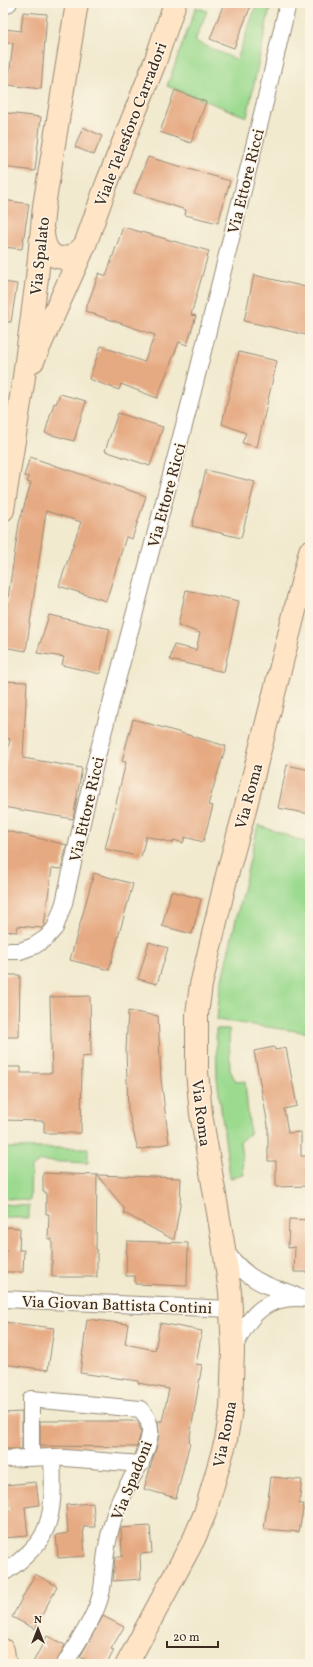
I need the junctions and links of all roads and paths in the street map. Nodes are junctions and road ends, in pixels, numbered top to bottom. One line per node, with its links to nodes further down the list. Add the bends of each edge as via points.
1 (9, 3): 5 (street)
2 (77, 3): 6 (main road, Via Spalato)
3 (175, 3): 7 (main road, Viale Telesforo Carradori)
4 (288, 3): 13 (street, Via Ettore Ricci, via 192,395 95,764 64,903 55,928 46,938 20,951)
5 (3, 7)
6 (42, 227): 7 (main road, via 45,247 55,257 72,257); 8 (main road, Via Spalato)
7 (85, 245): 9 (main road, Viale Telesforo Carradori)
8 (35, 291): 9 (main road, via 42,282 52,280 64,288); 10 (main road, Via Spalato)
9 (63, 293): 10 (main road, Viale Telesforo Carradori)
10 (23, 384): 11 (main road, Via Spalato)
11 (3, 507)
12 (310, 551): 14 (main road, Via Roma, via 201,985 196,1037 197,1072 201,1114)
13 (3, 951)
14 (224, 1249): 15 (street, via 236,1265 247,1274 268,1286); 17 (main road, Via Roma)
15 (305, 1298): 18 (street, via 280,1300 259,1309 242,1330)
16 (3, 1299): 17 (street, Via Giovan Battista Contini)
17 (231, 1309): 18 (main road, Via Roma)
18 (234, 1351): 27 (main road, Via Roma, via 231,1409 226,1440 205,1513)
19 (30, 1457): 20 (street); 21 (street); 22 (street, Via Spadoni, via 30,1399 140,1409 149,1420 150,1431)
20 (52, 1457): 22 (street); 23 (street, via 54,1484 49,1518 42,1536 26,1555)
21 (3, 1459)
22 (141, 1464): 26 (street, Via Spadoni, via 119,1502 108,1541 101,1594 92,1616)
23 (3, 1573)
24 (3, 1650): 25 (main road)
25 (5, 1664)
26 (65, 1664)
27 (127, 1664)

